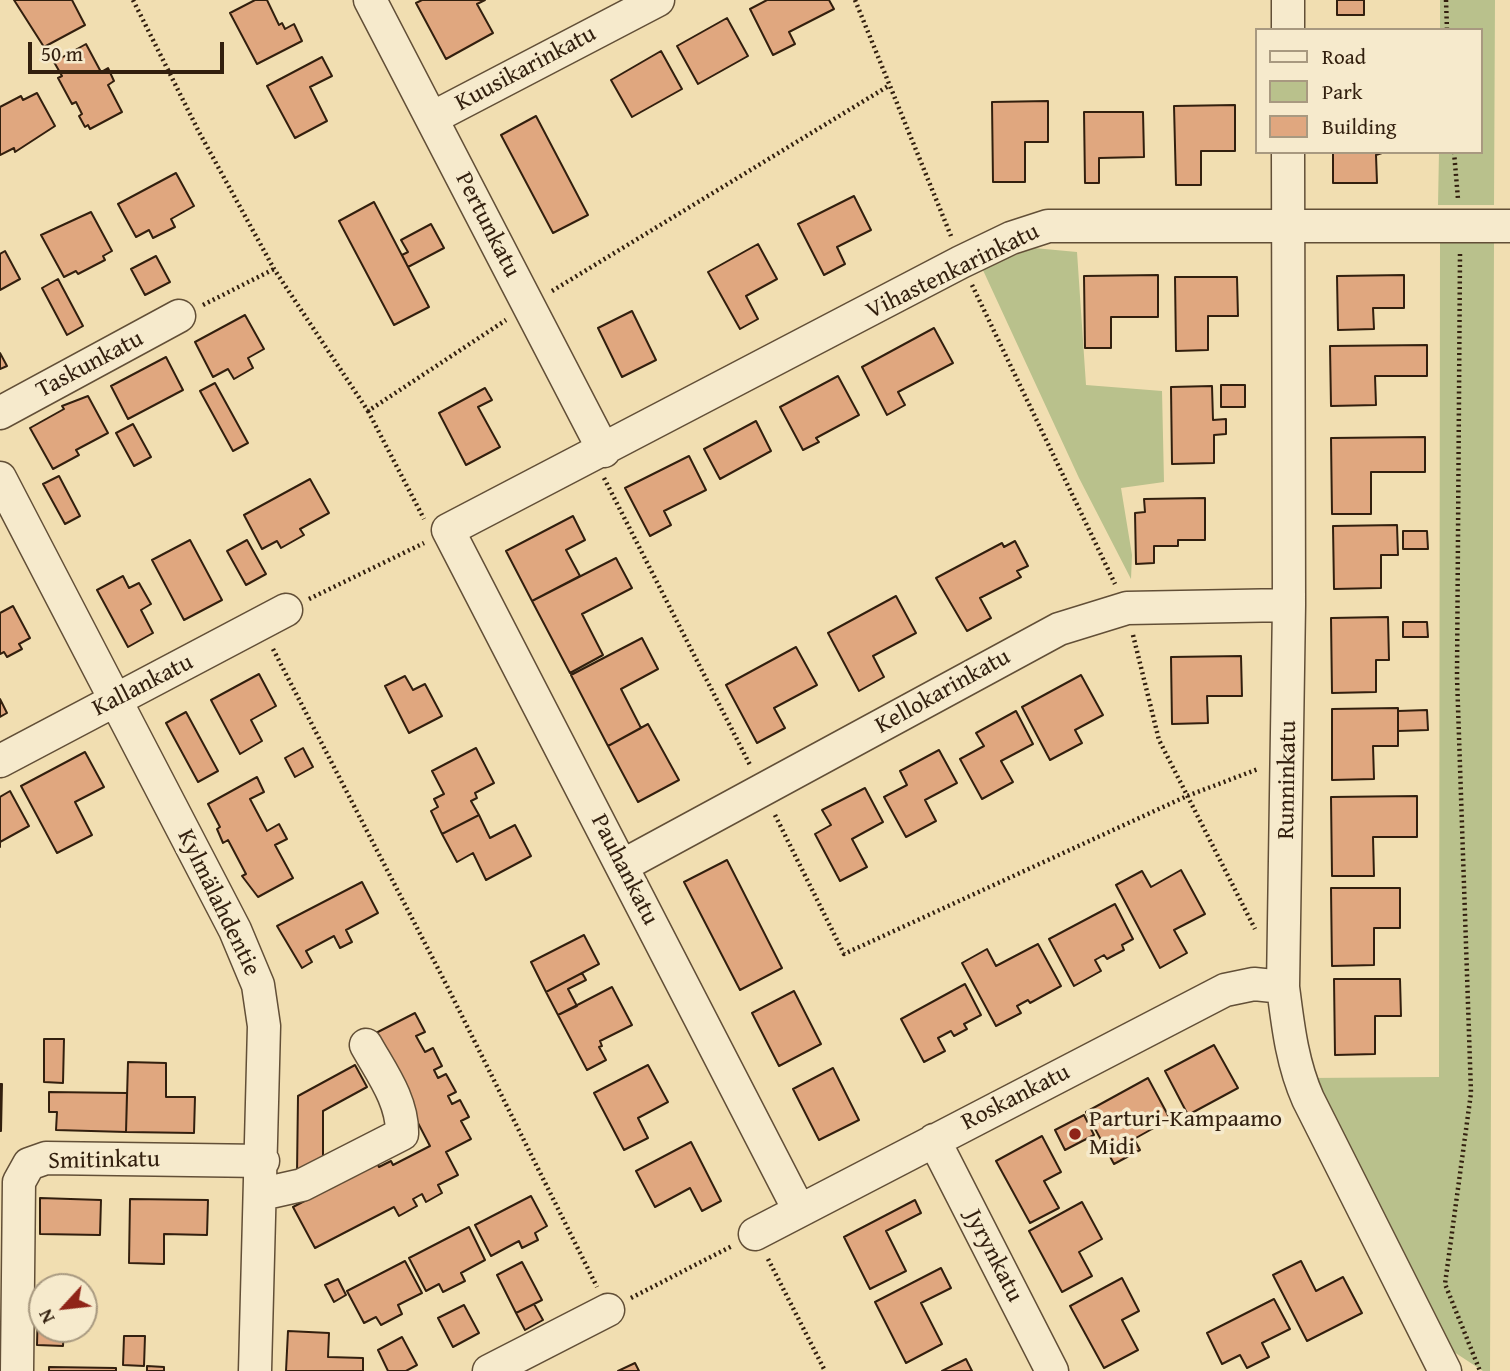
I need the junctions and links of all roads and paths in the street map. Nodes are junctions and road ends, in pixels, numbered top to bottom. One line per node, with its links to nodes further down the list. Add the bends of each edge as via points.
1 (133, 0): 17 (path)
2 (370, 0): 10 (street, Pertunkatu)
3 (658, 0): 10 (street, Kuusikarinkatu)
4 (855, 0): 9 (path)
5 (1288, 0): 7 (street)
6 (1446, 0): 8 (path)
7 (1288, 28)
8 (1447, 28)
9 (890, 85): 16 (path); 18 (path)
10 (432, 118): 18 (street, Pertunkatu)
11 (1288, 154): 13 (street, Runninkatu)
12 (1454, 154): 14 (path)
13 (1288, 225): 14 (street, Vihastenkarinkatu); 16 (street, Vihastenkarinkatu, via 1048,226); 25 (street, Runninkatu)
14 (1461, 226): 15 (street, Vihastenkarinkatu); 48 (path, via 1457,677 1471,1093 1445,1284)
15 (1510, 226)
16 (961, 262): 22 (street, Vihastenkarinkatu); 26 (path)
17 (274, 269): 19 (path); 20 (path)
18 (529, 306): 20 (path); 22 (street, Pertunkatu)
19 (179, 316): 21 (street, Taskunkatu)
20 (368, 411): 24 (path)
21 (0, 413)
22 (604, 451): 24 (street, Vihastenkarinkatu); 31 (path, via 600,471)
23 (0, 478): 28 (street, Kylmälahdentie)
24 (441, 534): 27 (path); 33 (street, Pauhankatu)
25 (1289, 605): 26 (street, Kellokarinkatu); 29 (street, Runninkatu)
26 (1127, 608): 31 (street, Kellokarinkatu, via 1059,629); 32 (path, via 1159,740)
27 (273, 617): 28 (street, Kallankatu); 41 (path, via 447,986)
28 (116, 701): 30 (street, Kallankatu); 37 (street, Kylmälahdentie, via 235,930 258,985 264,1026)
29 (1288, 758): 32 (path); 34 (street, Runninkatu)
30 (0, 761)
31 (762, 790): 32 (path, via 844,954); 33 (street, Kellokarinkatu)
32 (1186, 796): 34 (path, via 1256,932)
33 (622, 866): 39 (street, Pauhankatu)
34 (1284, 973): 36 (street, Roskankatu, via 1225,990); 47 (street, Runninkatu, via 1290,1038 1300,1081)
35 (366, 1045): 38 (street, via 394,1096 403,1119 402,1134 302,1185)
36 (934, 1140): 39 (street, Roskankatu); 46 (street, Jyrynkatu)
37 (262, 1161): 38 (street, Kylmälahdentie); 42 (street, Smitinkatu, via 46,1158 29,1164 19,1182)
38 (262, 1194): 43 (street, Kylmälahdentie)
39 (799, 1210): 40 (street, Roskankatu)
40 (755, 1234): 41 (path); 45 (path)
41 (608, 1310): 44 (street)
42 (17, 1371)
43 (255, 1371)
44 (489, 1371)
45 (825, 1371)
46 (1052, 1371)
47 (1446, 1371)
48 (1480, 1371)

